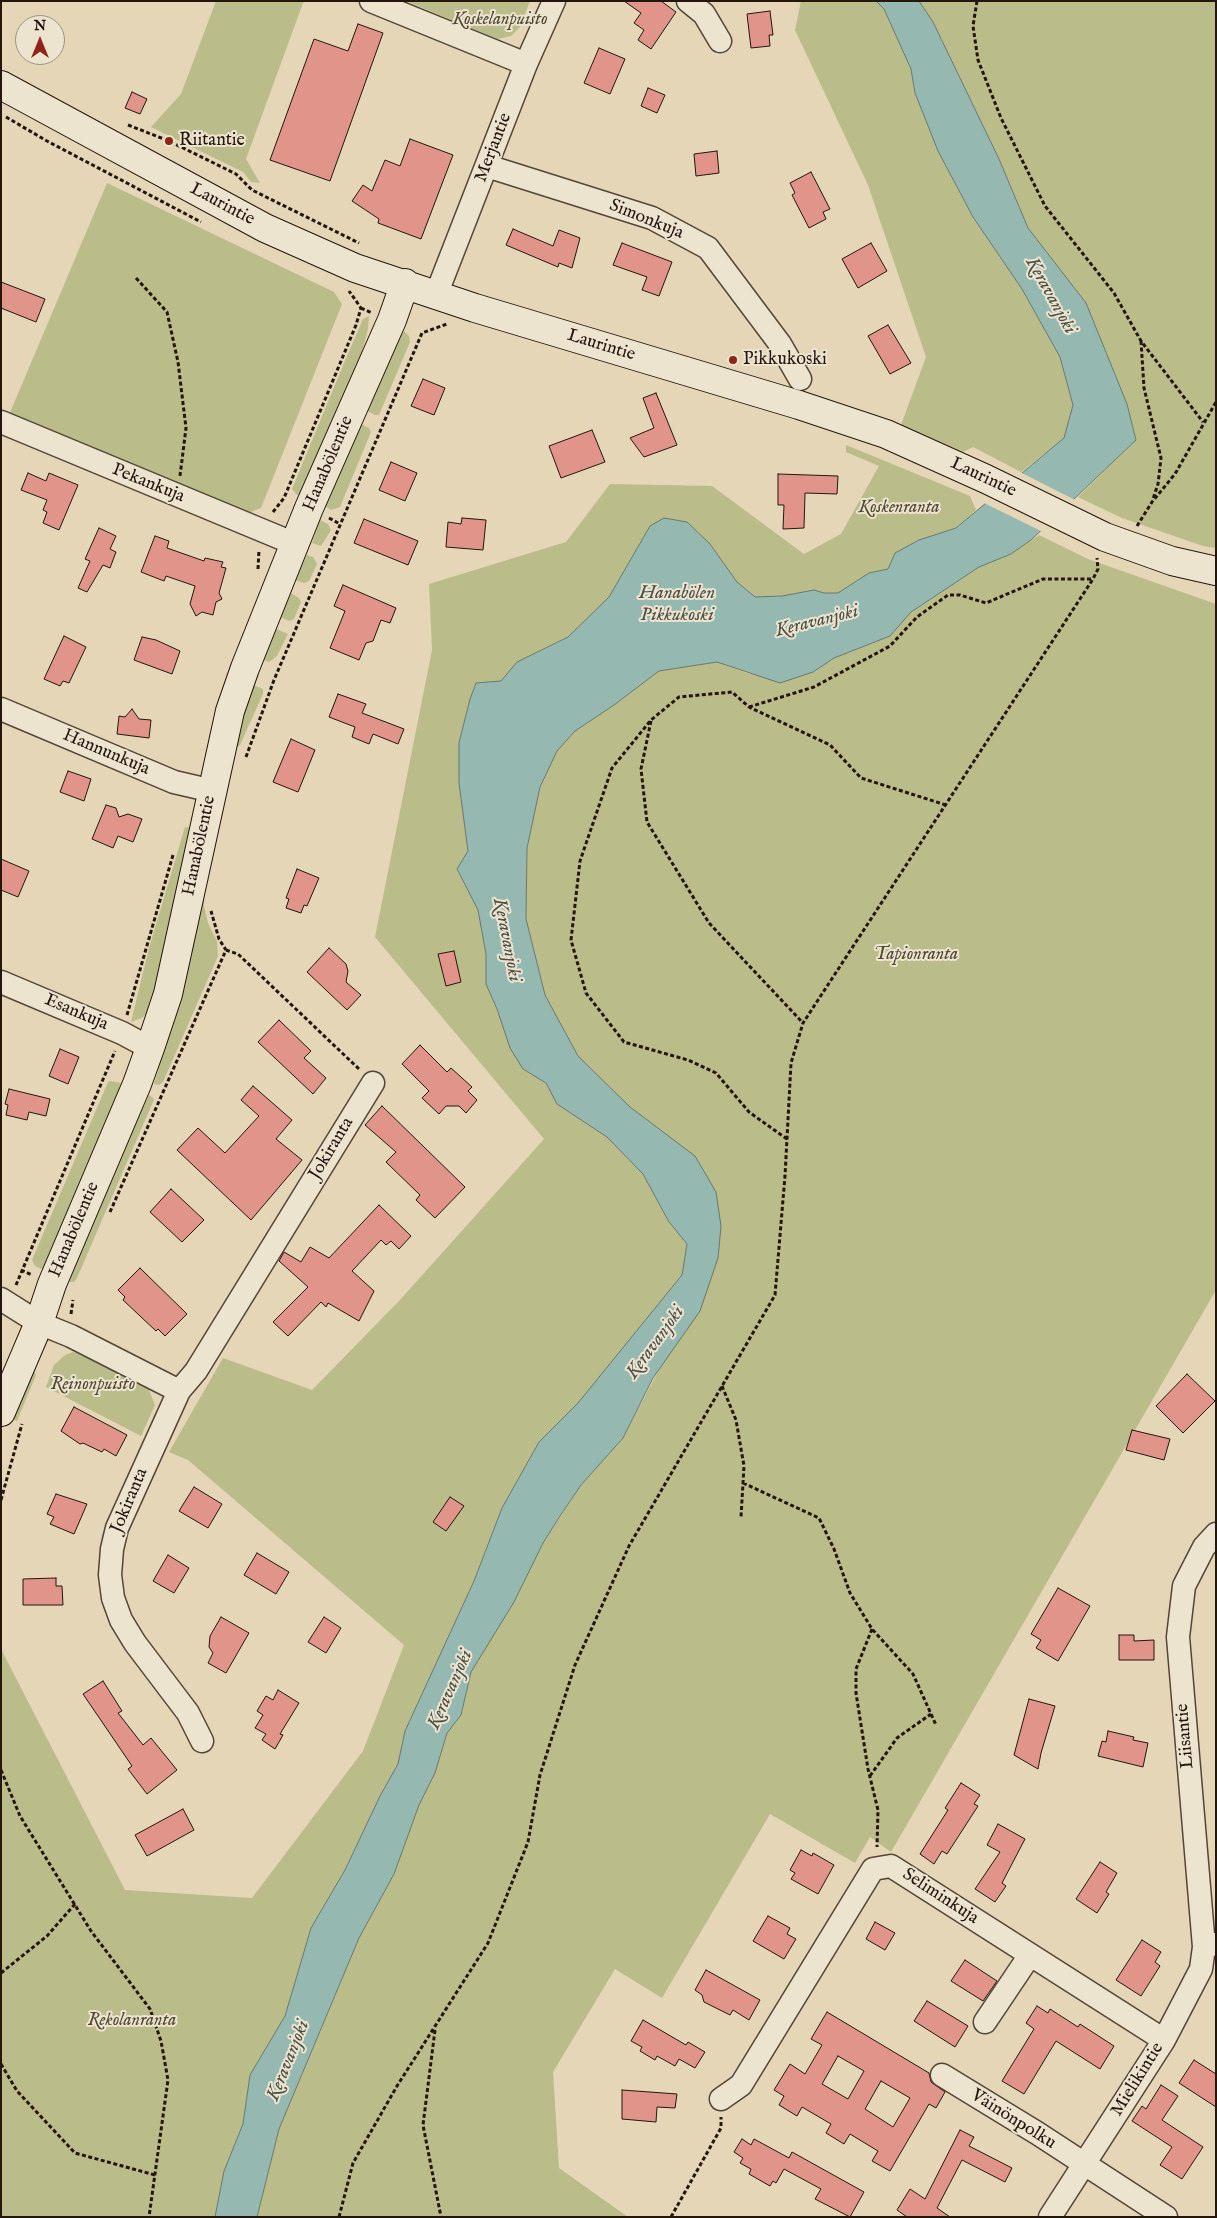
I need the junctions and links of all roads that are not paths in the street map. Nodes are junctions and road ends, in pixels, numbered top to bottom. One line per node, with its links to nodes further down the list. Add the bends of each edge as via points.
1 (371, 1): 5 (street)
2 (554, 1): 5 (street, Merjantie)
3 (688, 1): 4 (street, via 704,14)
4 (720, 41)
5 (526, 64): 7 (street, Merjantie)
6 (1, 85): 8 (street, Laurintie, via 265,228 355,268)
7 (487, 166): 9 (street, Merjantie); 10 (street, Simonkuja, via 652,218 708,248 780,344)
8 (405, 283): 9 (street, Laurintie); 12 (street, Hanabölentie)
9 (436, 295): 13 (street, Laurintie, via 878,432 986,479 1105,537 1172,561)
10 (800, 379)
11 (1, 422): 12 (street, Pekankuja)
12 (295, 544): 15 (street, Hanabölentie, via 230,711)
13 (1216, 571)
14 (1, 709): 15 (street, Hannunkuja, via 174,782)
15 (213, 791): 17 (street, Hanabölentie, via 168,994)
16 (1, 982): 17 (street, Esankuja)
17 (150, 1048): 20 (street, Hanabölentie, via 138,1084 52,1284)
18 (373, 1083): 21 (street, Jokiranta, via 196,1371)
19 (1, 1299): 20 (street)
20 (39, 1323): 21 (street); 22 (street, Hanabölentie)
21 (179, 1391): 24 (street, Jokiranta, via 117,1528 110,1575 120,1620 188,1712)
22 (12, 1417)
23 (1216, 1534): 25 (street, Liisantie, via 1204,1547 1184,1586 1178,1637)
24 (202, 1741)
25 (1210, 1945): 28 (street, Mielikintie)
26 (1030, 1955): 27 (street); 28 (street, Seliminkuja); 30 (street, Seliminkuja, via 891,1866 873,1869 741,2086)
27 (985, 2022)
28 (1164, 2040): 31 (street, Mielikintie)
29 (942, 2075): 31 (street, Väinönpolku)
30 (721, 2099)
31 (1084, 2166): 32 (street, Mielikintie); 33 (street, Väinönpolku)
32 (1050, 2217)
33 (1166, 2217)

